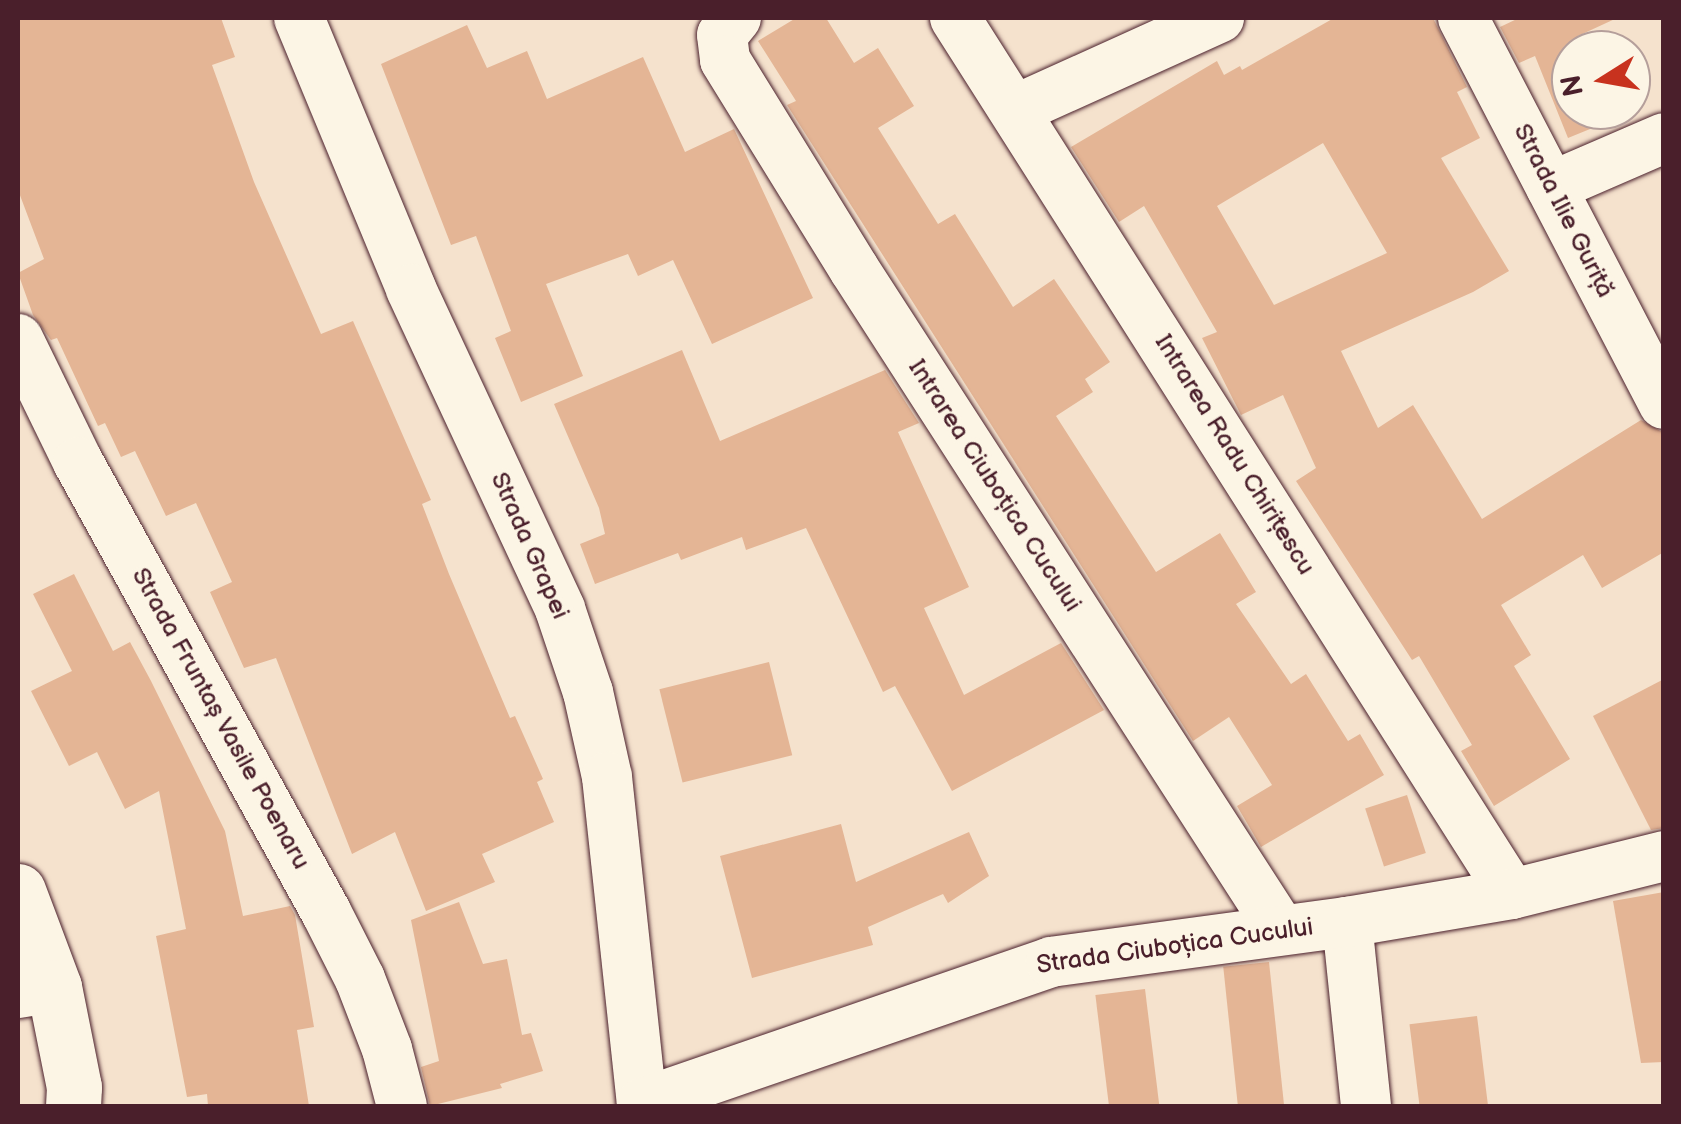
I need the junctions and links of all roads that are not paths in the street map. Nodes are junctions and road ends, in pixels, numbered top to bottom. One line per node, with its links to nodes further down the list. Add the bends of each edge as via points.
1 (299, 18): 18 (street, Strada Grapei, via 411,289 560,609 588,692 608,777)
2 (956, 18): 6 (street, Intrarea Radu Chirițescu)
3 (1219, 18): 6 (street)
4 (1463, 18): 8 (street, Strada Ilie Guriță)
5 (729, 26): 15 (street, Intrarea Ciuboțica Cucului, via 725,60)
6 (1015, 110): 13 (street, Intrarea Radu Chirițescu)
7 (1664, 138): 8 (street)
8 (1551, 187): 10 (street, Strada Ilie Guriță)
9 (18, 340): 19 (street, Strada Fruntaș Vasile Poenaru, via 360,979)
10 (1664, 404)
11 (1664, 856): 13 (street, Strada Ciuboțica Cucului)
12 (18, 890): 16 (street)
13 (1512, 894): 14 (street, Strada Ciuboțica Cucului)
14 (1347, 922): 15 (street, Strada Ciuboțica Cucului); 20 (street)
15 (1282, 930): 18 (street, Strada Ciuboțica Cucului, via 1034,967)
16 (36, 990): 17 (street)
17 (81, 1100)
18 (642, 1105)
19 (402, 1106)
20 (1366, 1106)

